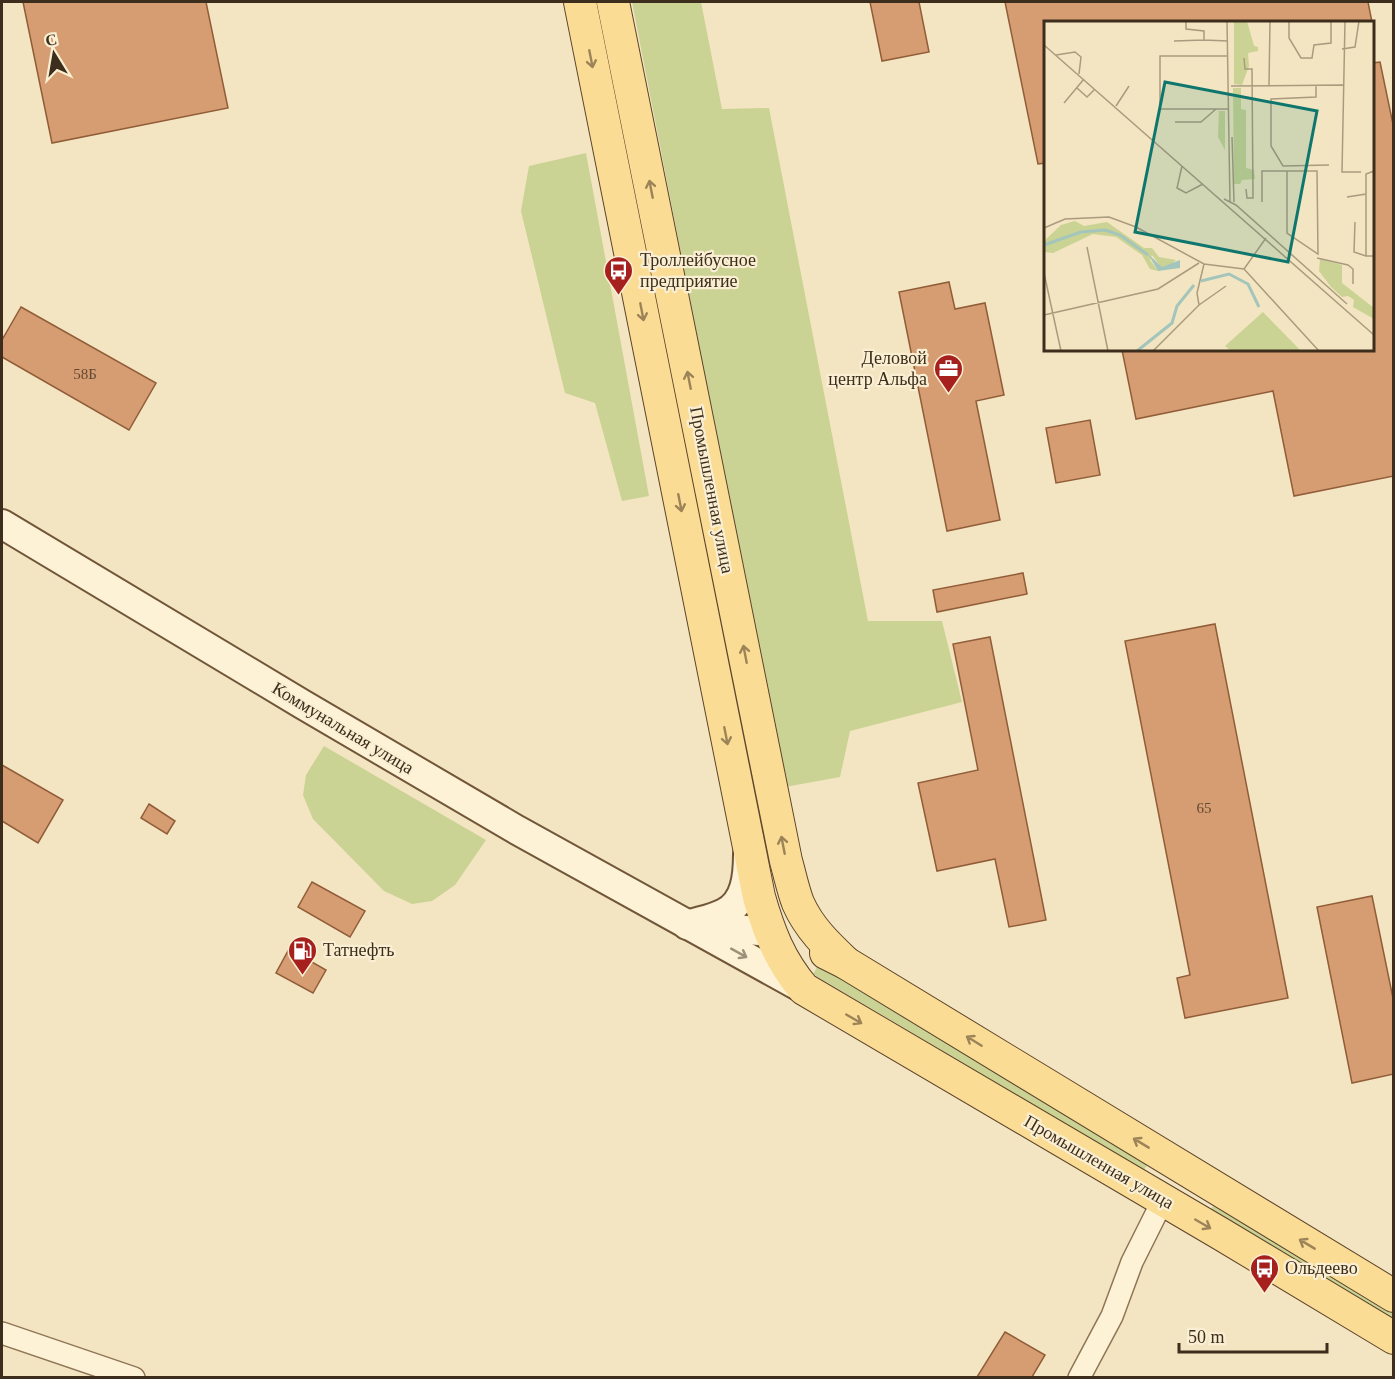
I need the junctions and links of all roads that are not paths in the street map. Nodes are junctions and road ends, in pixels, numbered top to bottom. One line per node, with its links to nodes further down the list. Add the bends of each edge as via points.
1 (580, 2): 4 (main road, Промышленная улица, one-way to 4)
2 (613, 2): 3 (main road, Промышленная улица)
3 (637, 120): 4 (main road); 7 (main road, Промышленная улица, one-way to 3)
4 (605, 127): 6 (main road, Промышленная улица, one-way to 6)
5 (2, 524): 8 (main road, Коммунальная улица, via 517,830)
6 (748, 847): 8 (main road, Промышленная улица, via 748,871 736,905 725,913); 9 (main road, Промышленная улица)
7 (797, 902): 9 (main road, via 789,923); 10 (main road, Промышленная улица, via 821,939)
8 (687, 925): 9 (main road, Промышленная улица); 11 (main road, Промышленная улица, one-way to 11)
9 (769, 932): 10 (main road, Промышленная улица, via 807,944); 11 (main road, Промышленная улица)
10 (846, 963): 12 (main road, Промышленная улица, one-way to 10)
11 (804, 989): 13 (main road, Промышленная улица, one-way to 13)
12 (1183, 1169): 13 (main road); 14 (main road, Промышленная улица, one-way to 12)
13 (1164, 1200): 16 (main road, Промышленная улица, one-way to 16); 18 (street, via 1132,1262 1112,1317)
14 (1394, 1296)
15 (2, 1333): 17 (street)
16 (1394, 1338)
17 (134, 1377)
18 (1079, 1377)

